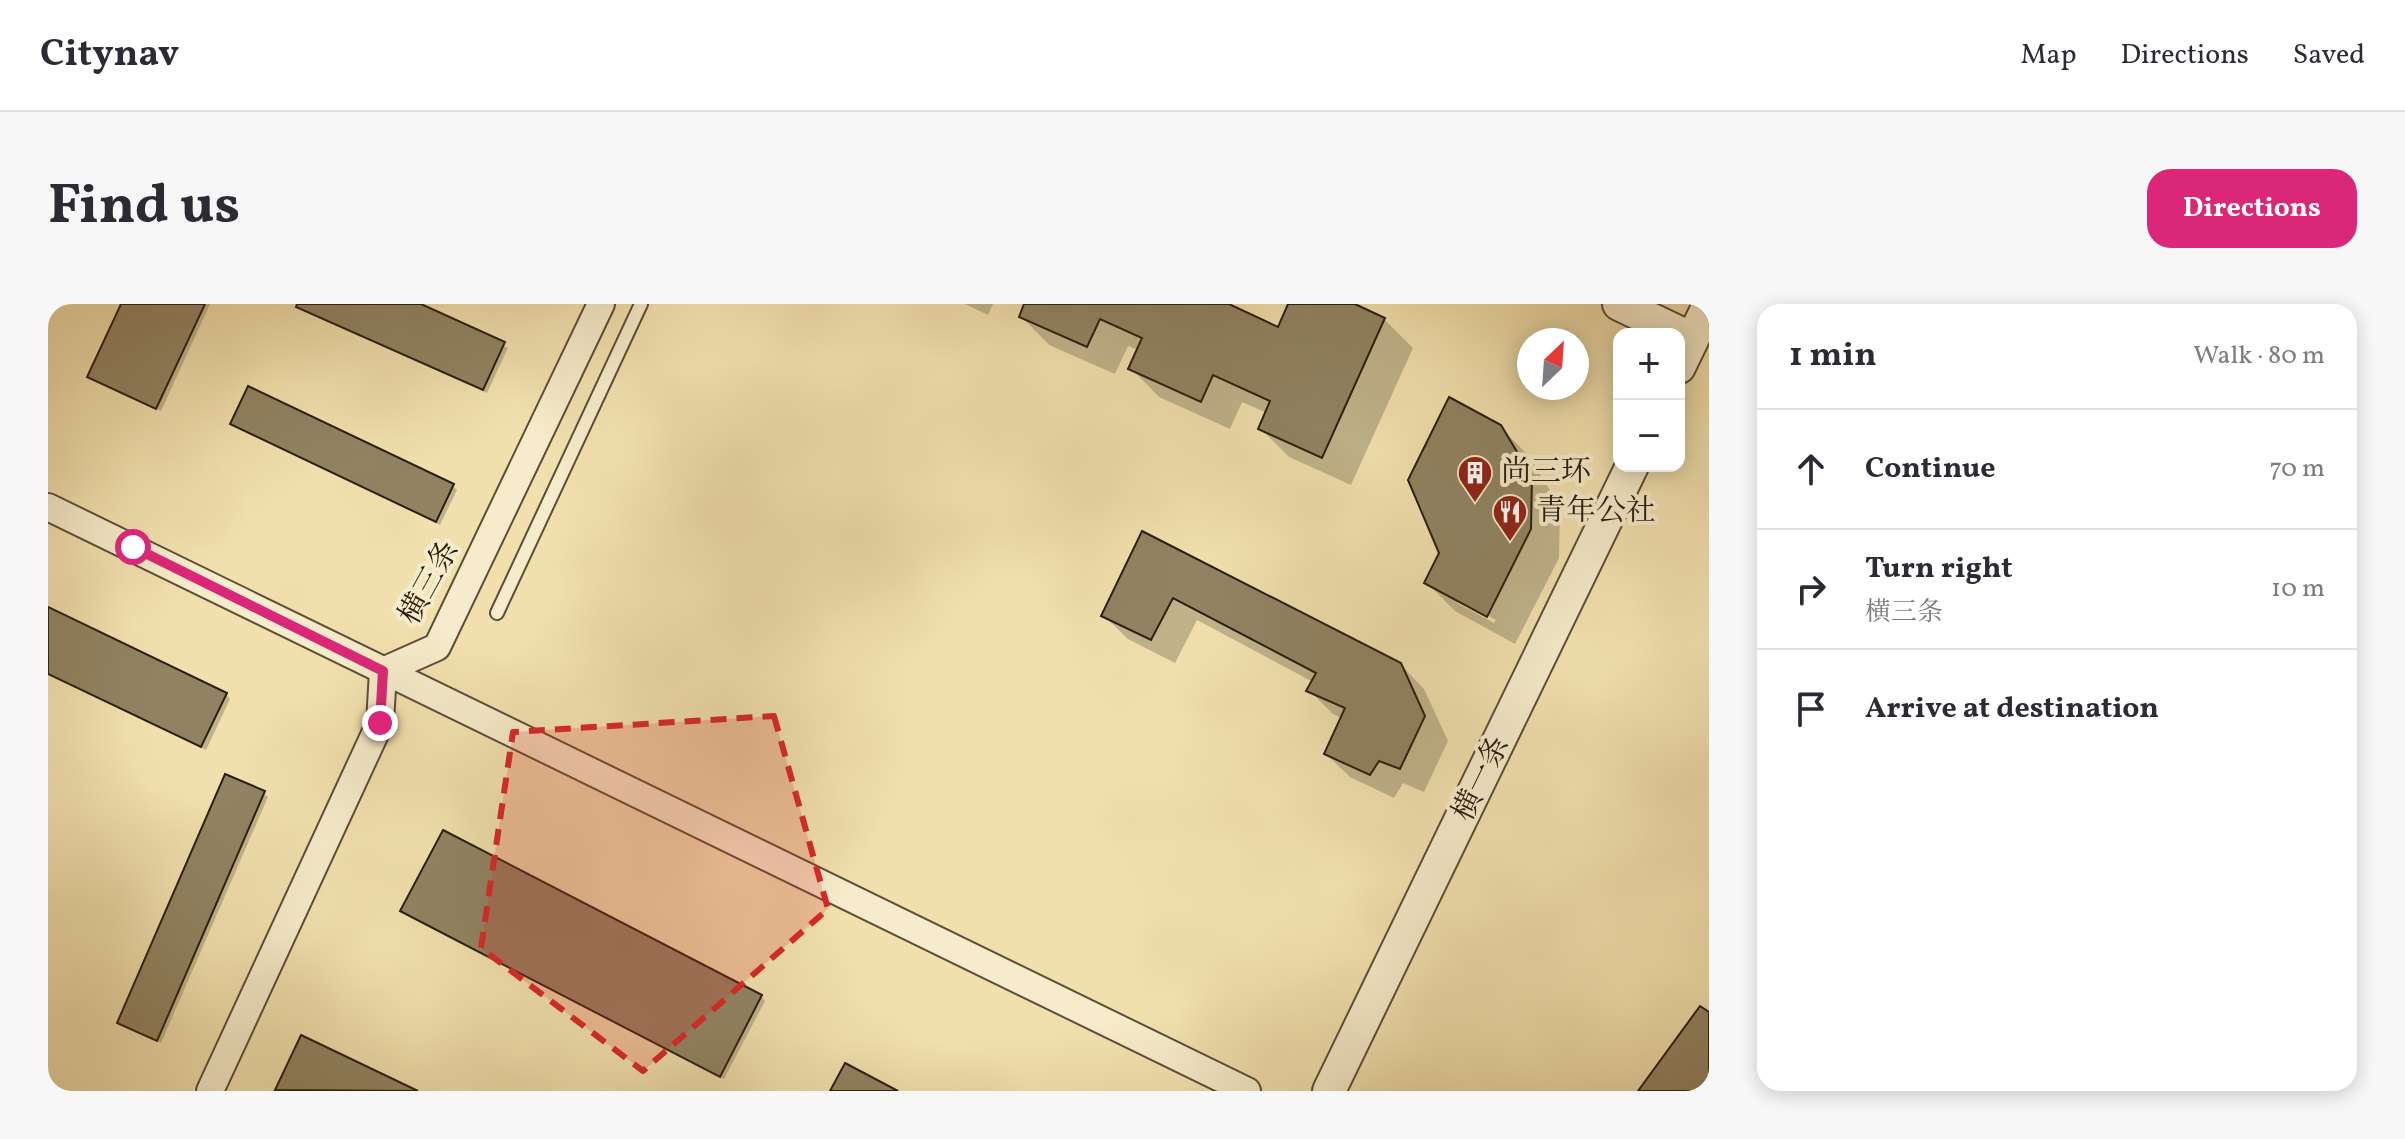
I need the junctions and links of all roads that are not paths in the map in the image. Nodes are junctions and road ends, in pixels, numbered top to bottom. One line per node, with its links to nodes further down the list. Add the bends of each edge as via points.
1 (601, 304): 9 (street, 横三条, via 437,647)
2 (641, 304): 8 (lane)
3 (1619, 304): 5 (street)
4 (1709, 305): 5 (street)
5 (1686, 353)
6 (1629, 472): 12 (street, 横一条)
7 (48, 507): 9 (street)
8 (497, 613)
9 (383, 671): 10 (street, via 380,723); 11 (street)
10 (210, 1091)
11 (1247, 1091)
12 (1329, 1091)

